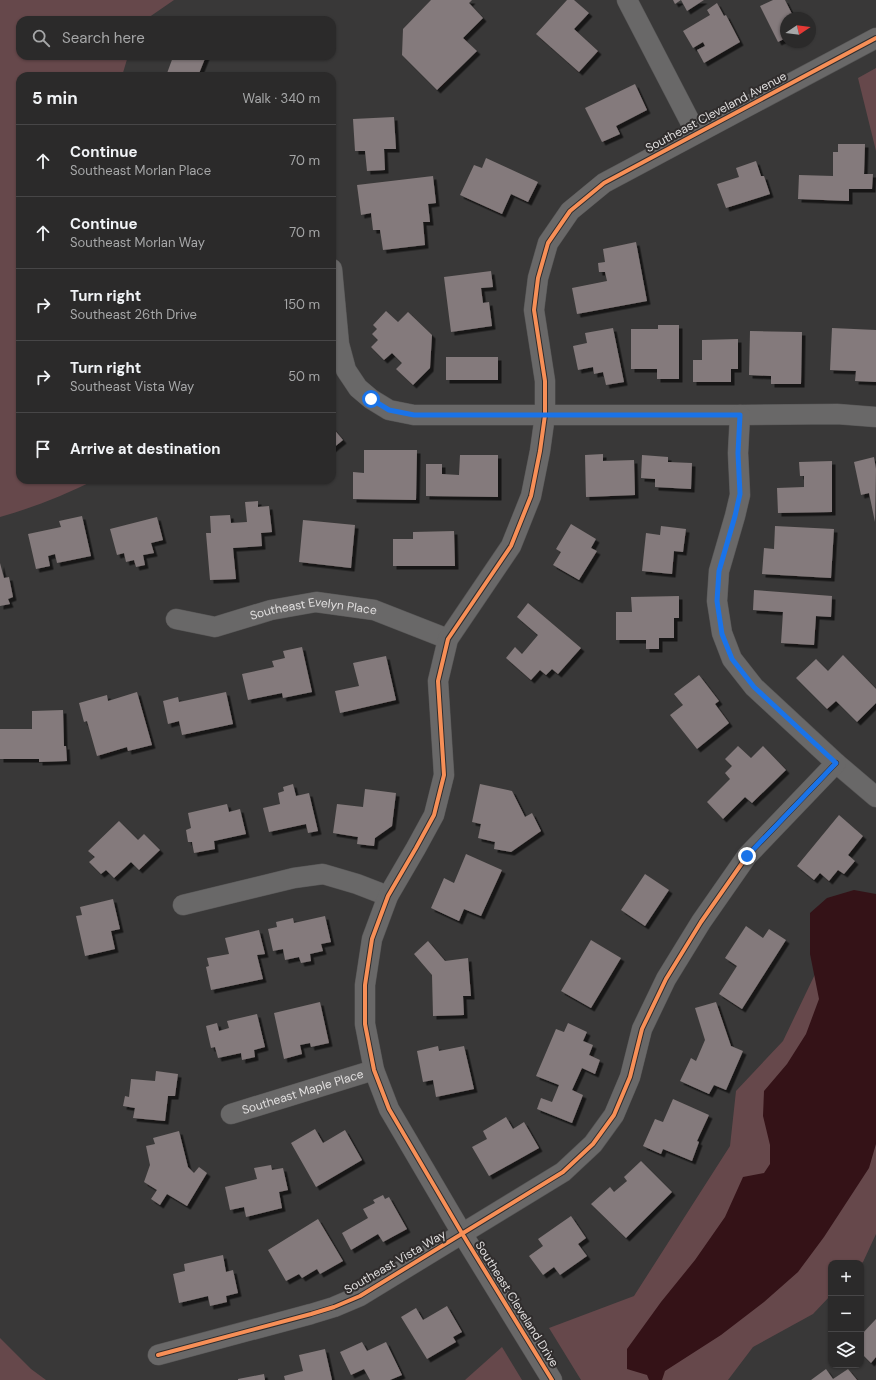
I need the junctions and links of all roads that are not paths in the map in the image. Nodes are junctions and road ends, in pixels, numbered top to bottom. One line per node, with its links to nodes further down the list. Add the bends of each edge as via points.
1 (627, 0): 3 (street)
2 (876, 38): 3 (street, Southeast Cleveland Avenue)
3 (696, 133): 4 (street, Southeast Cleveland Avenue, via 604,183)
4 (570, 211): 6 (street, Southeast Cleveland Drive, via 548,243 538,278 534,310 544,381)
5 (336, 312): 6 (street, via 339,344 346,370 358,388 389,410 414,415)
6 (545, 415): 7 (street); 10 (street, Southeast Cleveland Drive, via 531,496 511,546)
7 (740, 415): 8 (street, via 837,414); 11 (street, via 740,494 719,571 717,601 722,634 732,659 754,687)
8 (876, 418)
9 (176, 619): 10 (street, Southeast Evelyn Place, via 215,627 271,610 316,602 374,610)
10 (448, 639): 13 (street, Southeast Cleveland Drive, via 438,681 444,775 434,815)
11 (836, 763): 12 (street); 17 (street, Southeast Vista Way, via 747,856 702,922 666,979 642,1029 630,1077 614,1115 592,1144 563,1172)
12 (876, 797)
13 (388, 896): 14 (street, via 323,874 294,878); 15 (street, Southeast Cleveland Drive, via 372,939 365,984 365,1024)
14 (183, 905)
15 (374, 1070): 16 (street, Southeast Maple Place); 17 (street, Southeast Cleveland Drive, via 390,1109)
16 (231, 1114)
17 (463, 1235): 18 (street, Southeast Vista Way, via 360,1296 334,1307); 19 (street, Southeast Cleveland Drive)
18 (158, 1355)
19 (552, 1380)

